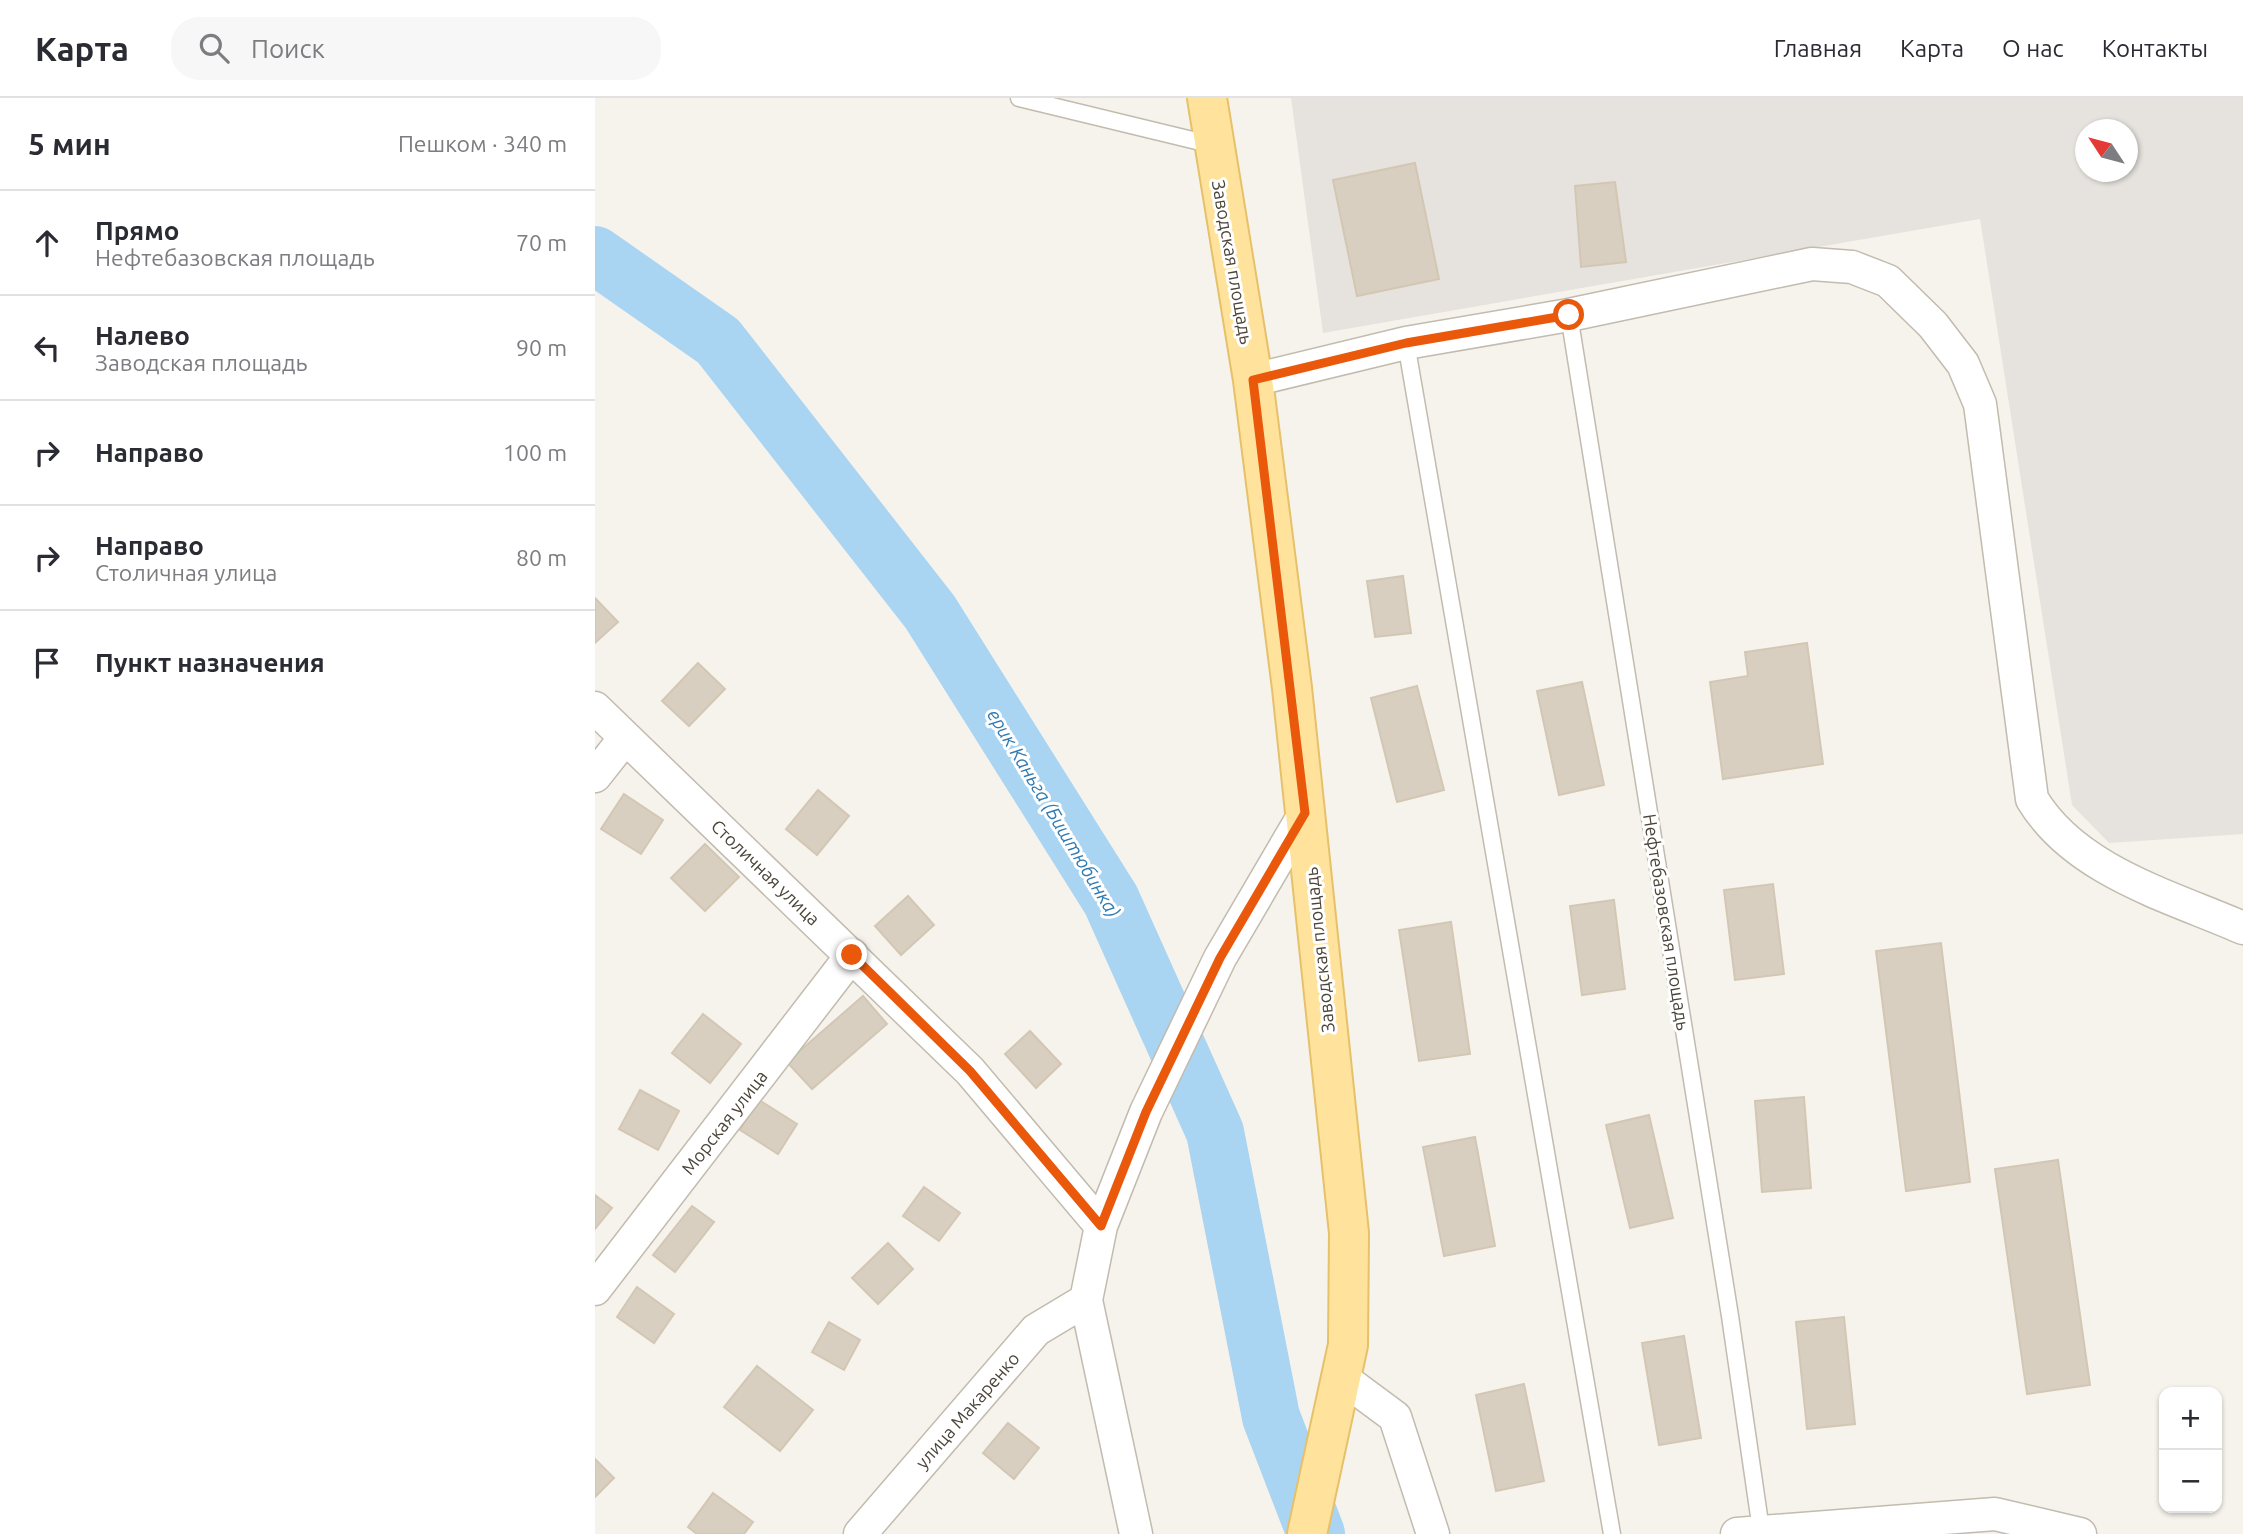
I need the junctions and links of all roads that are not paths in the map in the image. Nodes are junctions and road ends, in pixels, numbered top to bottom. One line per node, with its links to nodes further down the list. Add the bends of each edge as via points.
1 (1019, 98): 3 (lane)
2 (1207, 98): 3 (main road, Заводская площадь)
3 (1213, 145): 6 (main road, Заводская площадь)
4 (1569, 315): 5 (street); 11 (street, via 1812,264 1852,267 1888,281 1933,324 1963,364 1980,404 2032,799 2062,838 2119,875); 17 (lane, Нефтебазовская площадь, via 1730,1316)
5 (1406, 343): 6 (street); 22 (lane)
6 (1253, 380): 10 (main road, Заводская площадь)
7 (595, 708): 8 (street, Столичная улица)
8 (625, 738): 9 (street); 12 (street, Столичная улица)
9 (595, 776)
10 (1305, 813): 13 (street, via 1220,958 1146,1112); 16 (main road, Заводская площадь, via 1349,1233)
11 (2243, 928)
12 (852, 955): 13 (street, Столичная улица, via 970,1071); 14 (street, Морская улица)
13 (1101, 1226): 15 (street)
14 (595, 1289)
15 (1086, 1300): 18 (street, улица Макаренко, via 1036,1330); 19 (street)
16 (1345, 1361): 20 (main road, Заводская площадь); 21 (street, via 1395,1417)
17 (1749, 1532): 23 (street, via 1995,1514)
18 (860, 1534)
19 (1136, 1534)
20 (1307, 1534)
21 (1433, 1534)
22 (1612, 1534)
23 (2080, 1534)

